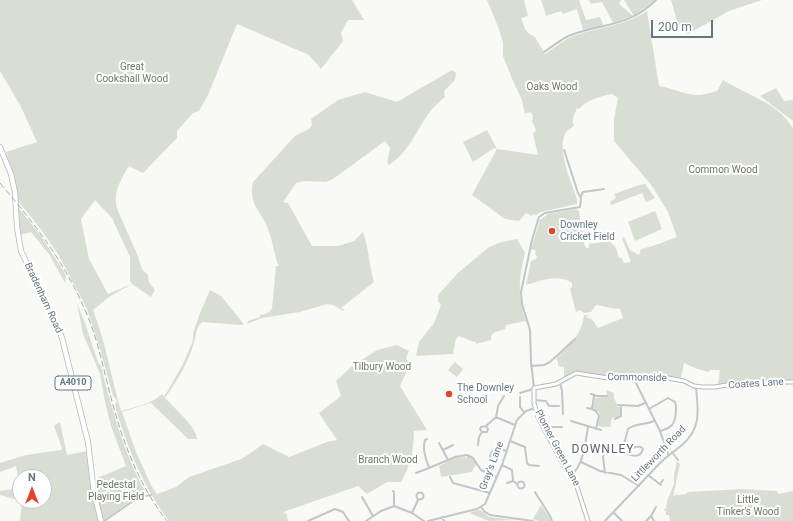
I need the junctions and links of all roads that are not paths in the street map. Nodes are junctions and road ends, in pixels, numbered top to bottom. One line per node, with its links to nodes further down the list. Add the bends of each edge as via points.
1 (656, 0): 2 (street, via 637,15 569,36)
2 (544, 52)
3 (0, 147): 91 (highway, Bradenham Road / A4010, via 16,192 21,251 62,338 88,442 94,493)
4 (564, 150): 6 (street)
5 (604, 189): 6 (street, via 583,192)
6 (581, 198): 8 (street, Plomer Green Lane, via 580,207 540,215 533,237 522,292 522,304 530,330)
7 (575, 339): 8 (street, via 550,362)
8 (531, 366): 13 (street, Plomer Green Lane)
9 (633, 378): 10 (street, Commonside, via 608,378 576,372); 12 (street, Commonside, via 668,378); 19 (street)
10 (560, 382): 13 (street); 26 (street)
11 (793, 382): 12 (street, Coates Lane, via 744,382 715,387)
12 (696, 386): 51 (street, Littleworth Road, via 696,426 683,444)
13 (533, 388): 14 (street); 18 (street, Plomer Green Lane)
14 (520, 393)
15 (504, 396): 27 (street, via 498,406)
16 (607, 396): 23 (street, via 593,395)
17 (520, 398): 25 (street, via 520,407)
18 (534, 400): 20 (street, via 544,400 549,406); 21 (street, Plomer Green Lane)
19 (645, 403): 24 (street); 28 (street, via 638,406 620,405 621,416)
20 (560, 406)
21 (535, 408): 25 (street); 37 (street, Plomer Green Lane)
22 (587, 408): 23 (street)
23 (592, 409): 35 (street, via 599,416)
24 (649, 409): 29 (street); 38 (street, via 668,398 675,402 673,423)
25 (524, 412): 31 (street, Gray's Lane)
26 (563, 414)
27 (496, 418): 31 (street); 32 (street)
28 (615, 419)
29 (654, 421): 38 (street); 45 (street, via 628,428)
30 (571, 422): 34 (street)
31 (515, 425): 41 (street, Gray's Lane)
32 (486, 426): 39 (street, via 481,428); 39 (street, via 487,432)
33 (561, 426): 37 (street, via 551,427)
34 (588, 426): 35 (street); 56 (street)
35 (596, 429): 36 (street)
36 (601, 430)
37 (545, 431): 64 (street, Plomer Green Lane)
38 (660, 431): 52 (street)
39 (482, 432): 43 (street)
40 (425, 439): 60 (street, via 423,455)
41 (510, 441): 49 (street, Gray's Lane); 59 (street, via 525,447 529,465)
42 (439, 443): 47 (street)
43 (478, 444)
44 (453, 445): 47 (street)
45 (624, 445): 50 (street); 50 (street, via 630,448 640,446 643,449 639,456)
46 (606, 448): 58 (street, via 603,456)
47 (443, 450): 54 (street)
48 (616, 450): 50 (street)
49 (507, 451): 53 (street, via 495,448); 57 (street, Gray's Lane)
50 (622, 452)
51 (672, 452): 52 (street, Littleworth Road); 55 (street)
52 (668, 454): 65 (street, Littleworth Road)
53 (490, 457)
54 (448, 460): 60 (street); 67 (street, via 471,456 481,470)
55 (678, 460)
56 (581, 462): 61 (street); 64 (street)
57 (502, 465): 67 (street, Gray's Lane); 69 (street, via 512,470)
58 (604, 465): 61 (street); 62 (street)
59 (539, 466)
60 (430, 468): 63 (street)
61 (599, 471): 62 (street)
62 (606, 473): 72 (street, via 621,475)
63 (415, 474)
64 (571, 476): 101 (street, Plomer Green Lane, via 579,491)
65 (648, 476): 68 (street, via 660,485); 72 (street, Littleworth Road)
66 (450, 477): 75 (street, via 453,483)
67 (496, 477): 75 (street, Gray's Lane)
68 (663, 480)
69 (513, 481): 70 (street); 71 (street)
70 (508, 483)
71 (518, 484)
72 (639, 486): 87 (street, Littleworth Road)
73 (393, 491): 81 (street)
74 (535, 492): 100 (street)
75 (490, 493): 83 (street, Gray's Lane)
76 (151, 495): 92 (street, via 139,497)
77 (362, 497): 80 (street)
78 (368, 500): 80 (street)
79 (418, 500): 86 (street)
80 (365, 502): 88 (street)
81 (394, 506): 86 (street); 88 (street)
82 (342, 507): 85 (street)
83 (481, 507): 90 (street); 99 (street, via 490,515)
84 (656, 507): 89 (street)
85 (341, 511): 93 (street, via 332,510); 94 (street)
86 (412, 513): 96 (street)
87 (614, 513): 102 (street, Littleworth Road); 103 (street)
88 (373, 516): 95 (street)
89 (651, 516): 104 (street); 105 (street)
90 (442, 517): 97 (street); 98 (street)
91 (101, 521)
92 (104, 521)
93 (308, 521)
94 (349, 521)
95 (366, 521)
96 (424, 521)
97 (428, 521)
98 (444, 521)
99 (533, 521)
100 (552, 521)
101 (588, 521)
102 (606, 521)
103 (622, 521)
104 (646, 521)
105 (654, 521)

